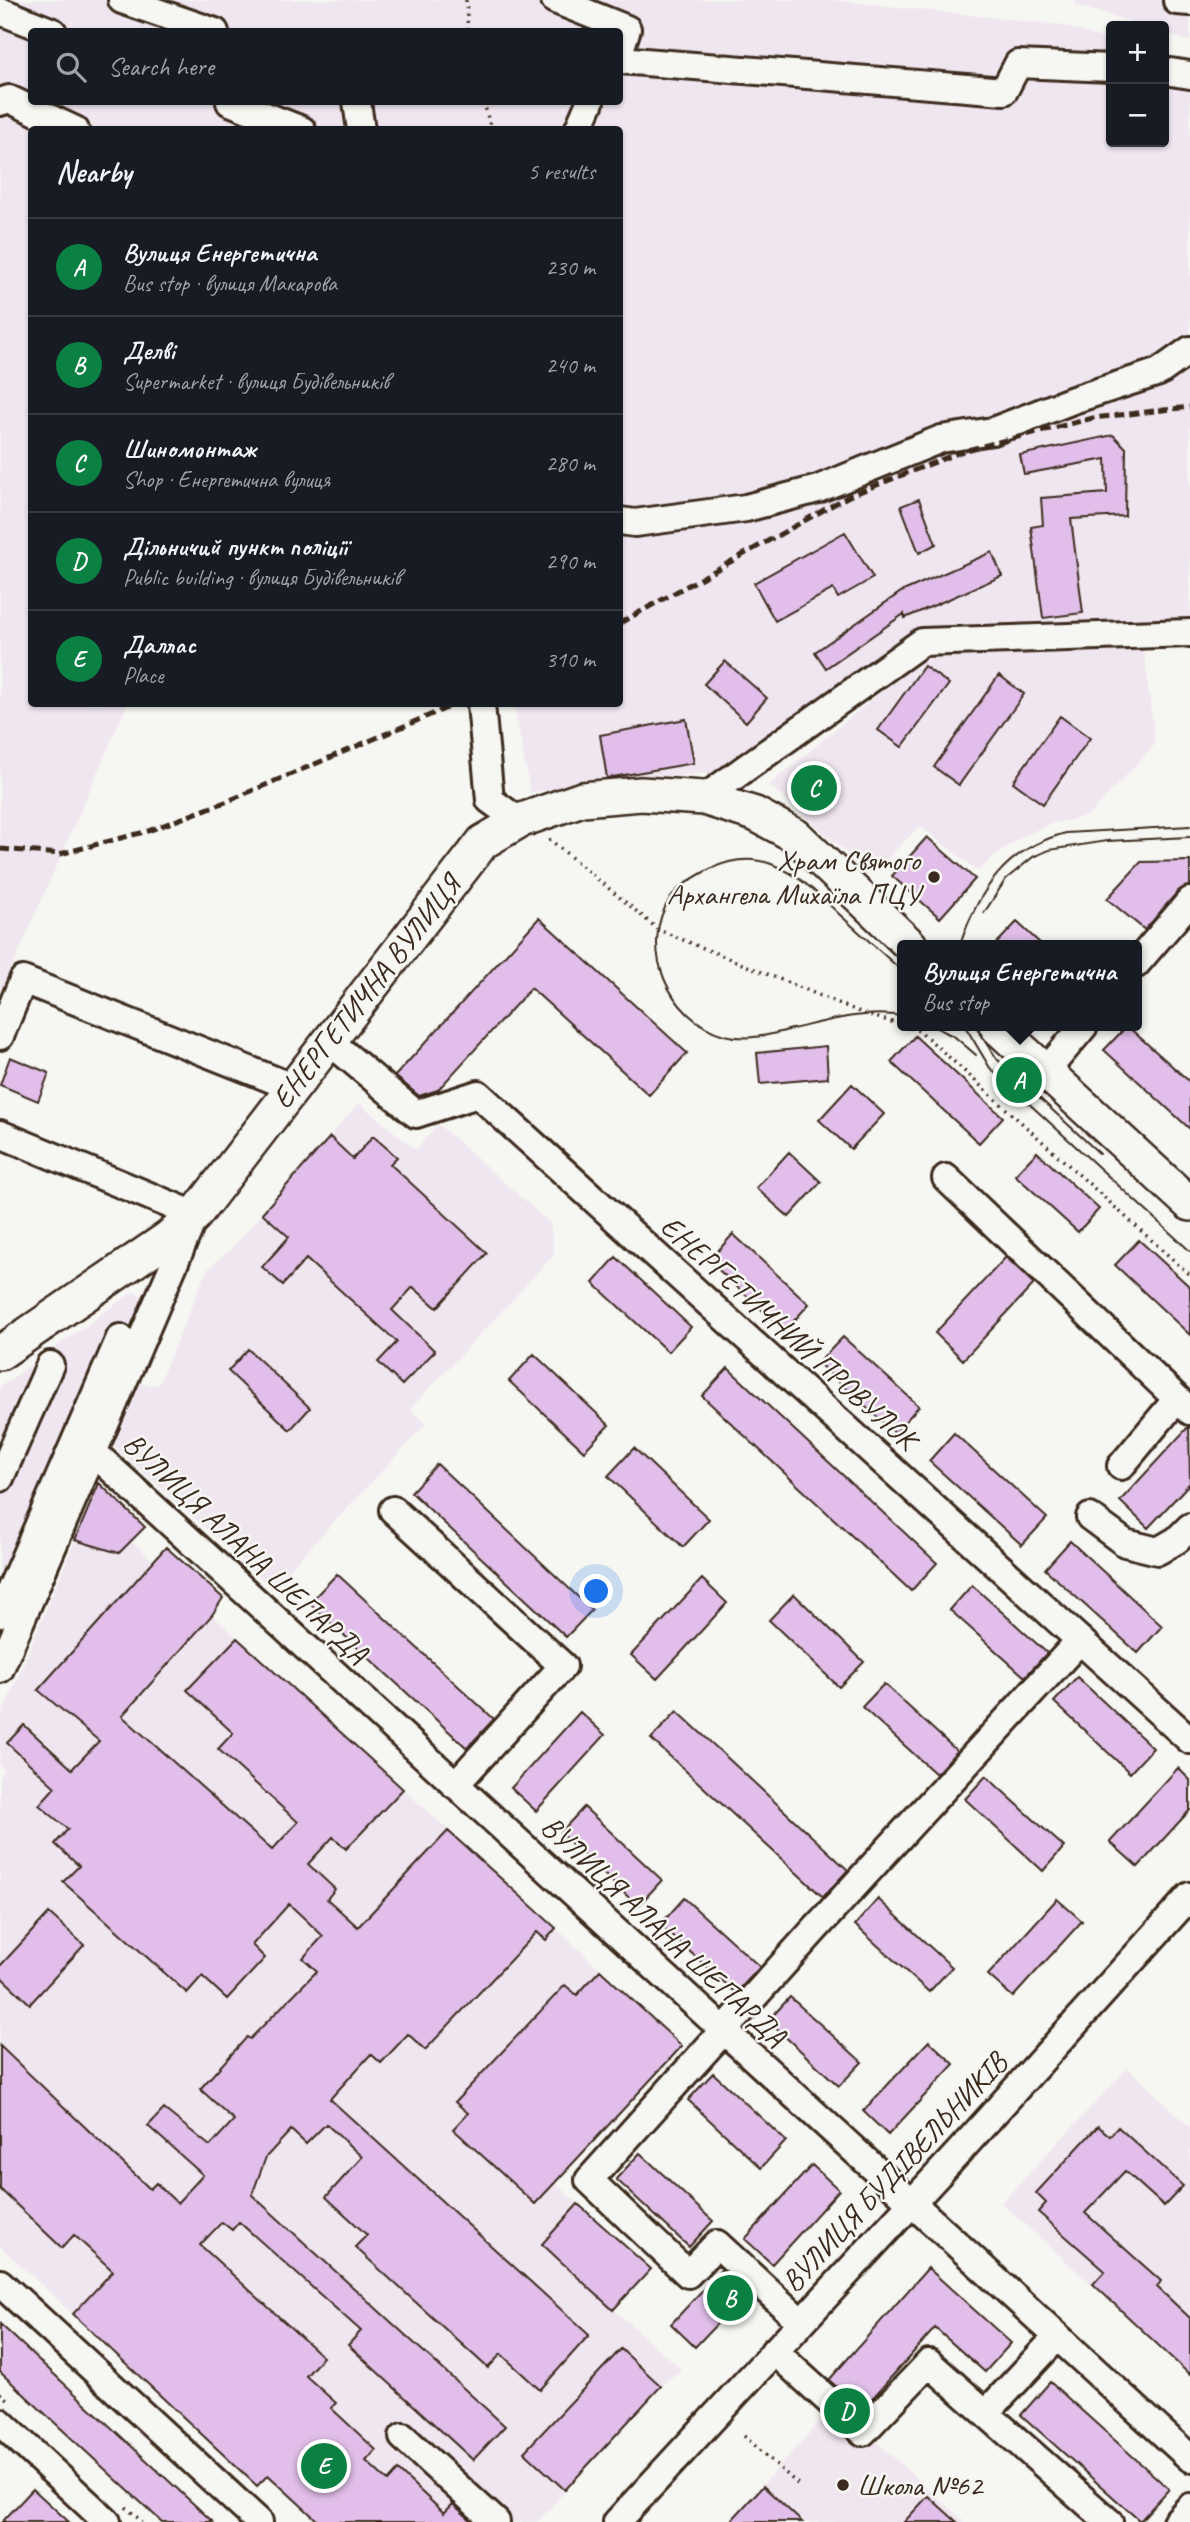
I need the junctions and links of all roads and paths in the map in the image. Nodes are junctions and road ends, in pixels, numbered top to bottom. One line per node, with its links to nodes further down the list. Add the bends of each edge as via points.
1 (122, 0): 6 (street)
2 (466, 0): 7 (path)
3 (555, 0): 8 (street, via 627,29)
4 (0, 11): 5 (street)
5 (43, 28)
6 (203, 28)
7 (468, 28)
8 (623, 41)
9 (623, 60): 10 (street, via 1004,91 1018,64)
10 (1106, 68)
11 (1169, 72): 12 (street)
12 (1190, 75)
13 (0, 102): 18 (street, via 9,99)
14 (237, 105): 19 (street)
15 (357, 105): 20 (street)
16 (485, 105): 21 (path)
17 (589, 105): 22 (street)
18 (66, 126)
19 (286, 126)
20 (360, 126)
21 (490, 126)
22 (580, 126)
23 (1190, 350): 24 (street, via 1158,372 993,431 941,439 818,489 746,508)
24 (623, 521)
25 (1190, 633): 27 (street, via 922,642)
26 (481, 707): 28 (street, via 490,800)
27 (704, 798): 28 (main road, ЕНЕРГЕТИЧНА ВУЛИЦЯ, via 641,794 582,799); 31 (main road, ЕНЕРГЕТИЧНА ВУЛИЦЯ, via 755,814 796,836)
28 (519, 821): 38 (main road, ЕНЕРГЕТИЧНА ВУЛИЦЯ, via 483,842)
29 (548, 839): 33 (path, via 659,930)
30 (1190, 901): 32 (street)
31 (905, 940)
32 (1142, 957)
33 (897, 1024)
34 (920, 1031): 45 (path)
35 (1002, 1031): 39 (main road)
36 (1080, 1031): 39 (street)
37 (0, 1037): 40 (street, via 23,980)
38 (328, 1040): 40 (main road, ЕНЕРГЕТИЧНА ВУЛИЦЯ); 57 (street, ЕНЕРГЕТИЧНИЙ ПРОВУЛОК, via 416,1114 478,1094)
39 (1046, 1071): 43 (main road)
40 (292, 1087): 44 (main road, ЕНЕРГЕТИЧНА ВУЛИЦЯ)
41 (0, 1134): 44 (street)
42 (946, 1178): 49 (street)
43 (1190, 1204)
44 (195, 1215): 47 (main road, ЕНЕРГЕТИЧНА ВУЛИЦЯ); 50 (street)
45 (1190, 1275)
46 (120, 1338): 56 (street)
47 (0, 1353)
48 (50, 1365): 52 (street)
49 (1184, 1405): 51 (street)
50 (93, 1452): 58 (street); 60 (street, ВУЛИЦЯ АЛАНА ШЕПАРДА)
51 (1121, 1466)
52 (0, 1478)
53 (393, 1510): 60 (street, via 563,1666)
54 (1090, 1517): 55 (street, via 1125,1543 1158,1551)
55 (1190, 1527)
56 (0, 1614)
57 (1080, 1640): 59 (street, ЕНЕРГЕТИЧНИЙ ПРОВУЛОК); 62 (street)
58 (0, 1669)
59 (1190, 1740)
60 (456, 1785): 62 (street, ВУЛИЦЯ АЛАНА ШЕПАРДА)
61 (1190, 1896): 63 (street, ВУЛИЦЯ БУДІВЕЛЬНИКІВ)
62 (723, 2030): 63 (street, ВУЛИЦЯ АЛАНА ШЕПАРДА); 65 (street, via 589,2180 688,2274 717,2244)
63 (911, 2203): 65 (street, ВУЛИЦЯ БУДІВЕЛЬНИКІВ); 66 (street, ВУЛИЦЯ АЛАНА ШЕПАРДА)
64 (0, 2283): 76 (street)
65 (801, 2322): 67 (street, ВУЛИЦЯ БУДІВЕЛЬНИКІВ)
66 (1057, 2337): 68 (street); 72 (street, ВУЛИЦЯ АЛАНА ШЕПАРДА)
67 (774, 2351): 68 (street, via 863,2432 929,2362); 78 (street, ВУЛИЦЯ БУДІВЕЛЬНИКІВ)
68 (986, 2413): 79 (street)
69 (0, 2422): 75 (street)
70 (744, 2436): 73 (path)
71 (403, 2437): 77 (street)
72 (1190, 2458)
73 (801, 2487)
74 (1190, 2507): 80 (street)
75 (92, 2517)
76 (259, 2522)
77 (496, 2522)
78 (617, 2522)
79 (1109, 2522)
80 (1176, 2522)

